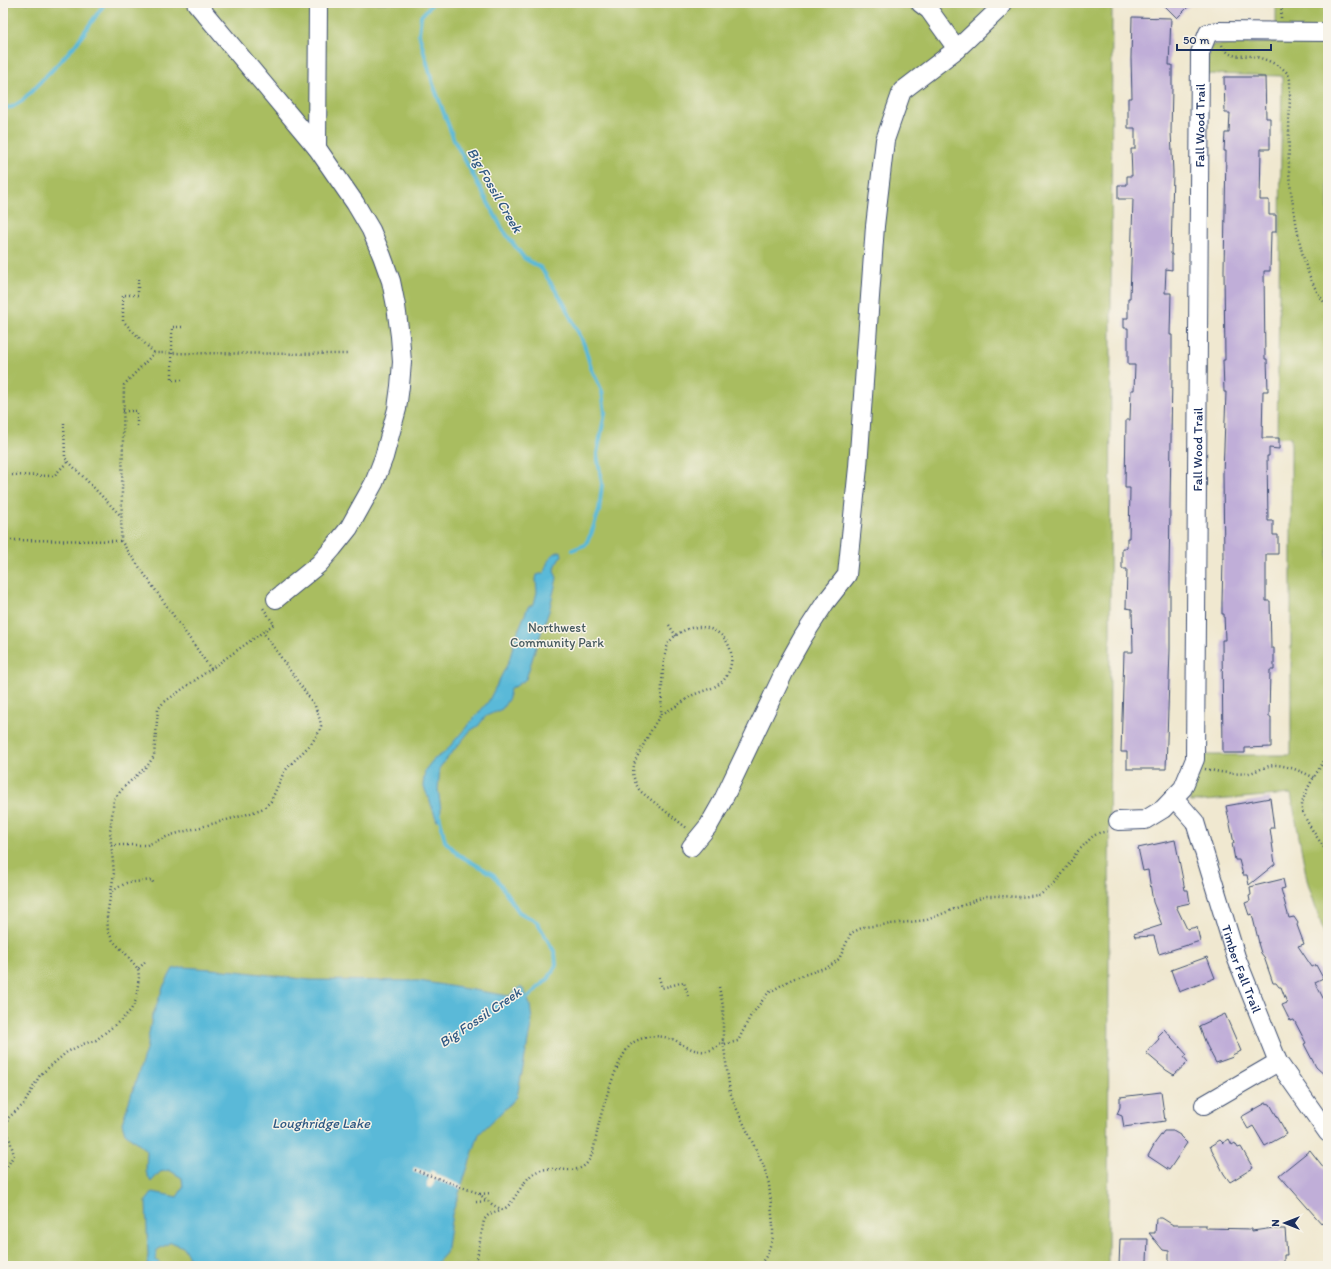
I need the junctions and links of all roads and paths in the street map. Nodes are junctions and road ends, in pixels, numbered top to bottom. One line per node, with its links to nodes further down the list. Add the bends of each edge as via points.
1 (196, 3): 10 (street)
2 (318, 3): 10 (street)
3 (920, 3): 9 (street, via 929,10)
4 (1002, 3): 9 (street, via 999,9)
5 (1282, 3): 6 (path)
6 (1286, 26): 7 (street); 8 (street)
7 (1213, 32): 12 (path, via 1229,54 1265,59 1288,73 1291,194 1308,276); 33 (street, Fall Wood Trail, via 1200,52 1196,759)
8 (1328, 32)
9 (957, 49): 38 (street, via 902,91 885,140 875,226 858,467 847,575 803,636 722,802 709,825)
10 (317, 148): 26 (street, via 358,208 382,256 396,306 402,362 400,386 397,409 384,457 374,483 349,528 319,564)
11 (138, 279): 14 (path, via 138,295 123,295 123,321)
12 (1328, 307)
13 (183, 327): 15 (path, via 172,327)
14 (154, 353): 15 (path); 18 (path, via 124,385)
15 (172, 353): 16 (path); 17 (path, via 172,380)
16 (349, 354)
17 (182, 380)
18 (123, 411): 20 (path, via 137,411); 23 (path)
19 (64, 423): 21 (path, via 65,458)
20 (137, 426)
21 (68, 461): 22 (path, via 54,476); 23 (path)
22 (12, 475)
23 (122, 517): 25 (path)
24 (3, 540): 25 (path)
25 (121, 541): 30 (path)
26 (269, 603): 28 (path, via 274,624)
27 (669, 625): 29 (path)
28 (263, 632): 30 (path); 37 (path, via 319,713 321,726 316,738 284,772 271,800 264,808 171,835 147,845)
29 (676, 636): 31 (path, via 669,642 663,666); 31 (path, via 692,628 706,627 714,630 728,644 731,651 730,667 724,680 714,687 693,695)
30 (211, 669): 37 (path, via 158,709 154,756 114,799)
31 (661, 715): 38 (path, via 636,758 633,777 640,791 688,829)
32 (1328, 755): 34 (path)
33 (1192, 766): 34 (path, via 1237,774 1278,765 1291,767); 35 (street, Fall Wood Trail, via 1183,788)
34 (1314, 778): 39 (path, via 1306,791 1302,812)
35 (1174, 798): 36 (street, Fall Wood Trail, via 1163,809 1145,820); 49 (street, Timber Fall Trail, via 1196,822 1236,957)
36 (1117, 826): 48 (path, via 1093,836 1056,883 1040,895 986,896 927,920 864,927 851,933 839,959 830,966 792,979 768,993 750,1017 738,1041)
37 (111, 845): 41 (path, via 114,872)
38 (691, 847)
39 (1328, 853)
40 (154, 885): 41 (path, via 152,880 131,882)
41 (112, 892): 43 (path, via 108,932)
42 (145, 962): 43 (path)
43 (138, 969): 53 (path, via 136,1000 131,1010 96,1040 67,1052 40,1075 24,1104 8,1118 6,1126 14,1155)
44 (659, 977): 46 (path, via 662,988 684,982)
45 (719, 987): 47 (path, via 723,1006)
46 (688, 996)
47 (723, 1040): 48 (path); 58 (path, via 707,1052 694,1050 674,1039 662,1036 648,1036 629,1045 620,1059 587,1164 575,1170 547,1169 533,1173 514,1200)
48 (724, 1044): 60 (path, via 730,1092 770,1184 773,1237 767,1255)
49 (1278, 1062): 50 (street); 51 (street, Timber Fall Trail)
50 (1204, 1105)
51 (1328, 1133)
52 (415, 1170): 55 (path)
53 (3, 1173)
54 (492, 1193): 55 (path)
55 (479, 1194): 56 (path)
56 (488, 1200): 57 (path); 58 (path)
57 (476, 1202)
58 (503, 1210): 59 (path, via 492,1212 484,1220 477,1257)
59 (478, 1266)
60 (759, 1266)

